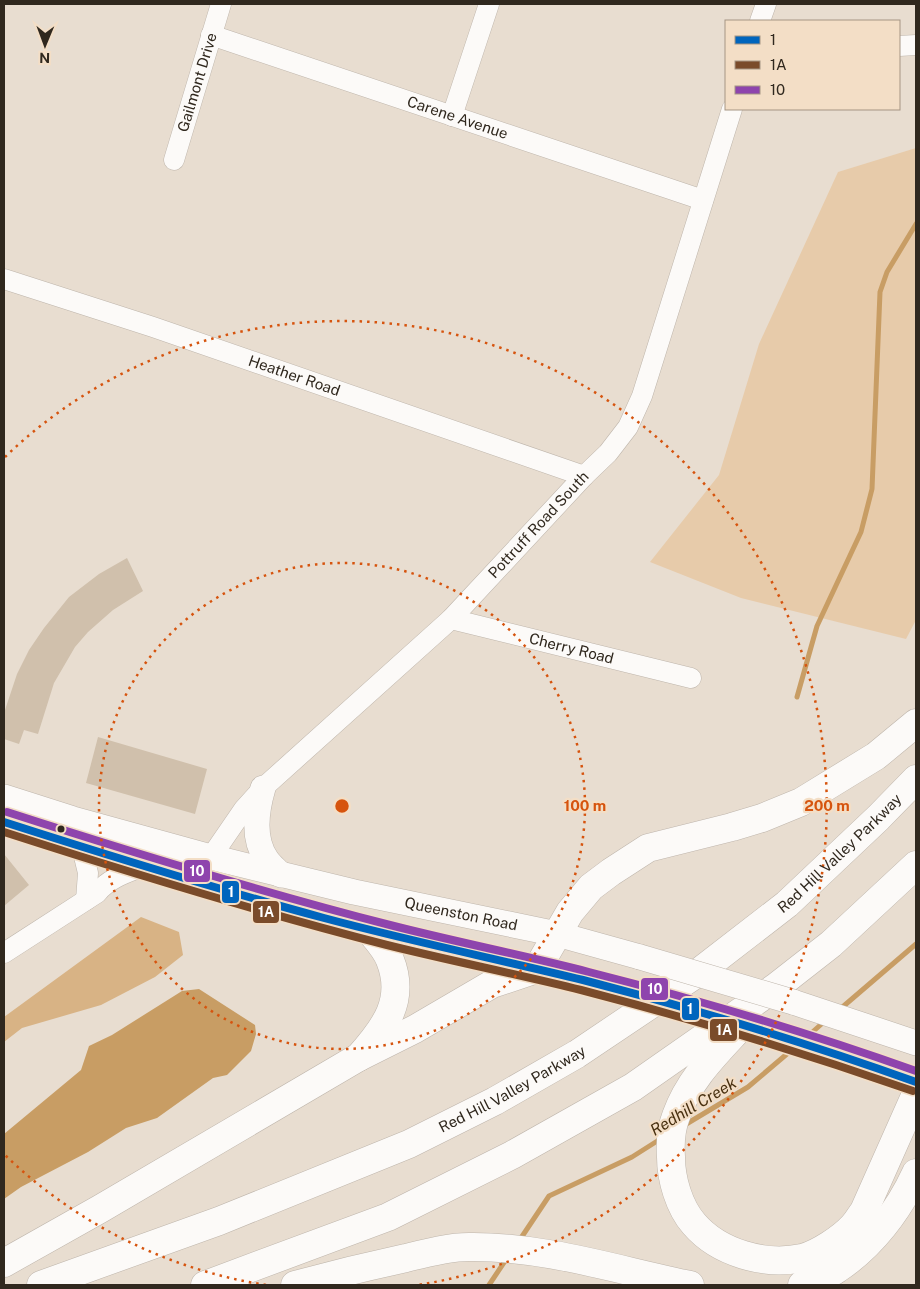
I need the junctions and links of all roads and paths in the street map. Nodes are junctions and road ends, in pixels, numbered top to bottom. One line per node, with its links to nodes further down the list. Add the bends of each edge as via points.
1 (221, 4): 3 (street, Gailmont Drive)
2 (489, 4): 7 (street)
3 (211, 35): 7 (street, Carene Avenue); 8 (street, Gailmont Drive)
4 (916, 45): 5 (street)
5 (900, 46)
6 (732, 110): 9 (street, Pottruff Road South)
7 (452, 116): 9 (street, Carene Avenue)
8 (174, 160)
9 (703, 200): 11 (street, Pottruff Road South, via 642,396 628,427)
10 (4, 279): 11 (street, Heather Road)
11 (584, 476): 12 (street, Pottruff Road South)
12 (451, 619): 13 (street, Cherry Road); 16 (street, Pottruff Road South)
13 (691, 678)
14 (916, 723): 26 (highway, via 876,756 800,802 762,818 648,848 591,888 570,912)
15 (916, 779): 36 (highway, Red Hill Valley Parkway, via 786,904 699,972 578,1054 409,1144 219,1221)
16 (263, 788): 20 (street, Pottruff Road South, via 244,809); 23 (main road, via 257,815 258,839 268,861)
17 (4, 797): 20 (main road, Queenston Road)
18 (4, 822): 19 (main road)
19 (82, 848): 22 (main road); 24 (street, via 88,873)
20 (211, 857): 23 (main road, Queenston Road)
21 (916, 865): 29 (highway, via 831,944)
22 (144, 866): 24 (street, via 104,884); 25 (main road)
23 (281, 874): 26 (main road, Queenston Road)
24 (86, 900): 27 (street)
25 (370, 930): 28 (main road); 31 (highway, via 389,958 396,991 387,1021)
26 (557, 934): 28 (highway); 30 (main road, Queenston Road, bridge, via 793,1002)
27 (4, 953)
28 (537, 969): 31 (highway, via 492,984); 32 (main road, bridge, via 784,1038)
29 (776, 987): 33 (highway, via 696,1076 675,1118 670,1140 671,1173 693,1223 705,1234 722,1246 761,1259 803,1258 829,1246 853,1227 864,1211); 37 (highway, via 633,1087 512,1155 388,1217)
30 (916, 1043)
31 (359, 1057): 35 (highway)
32 (916, 1082)
33 (916, 1094)
34 (916, 1173): 40 (highway, via 909,1189 875,1236 837,1269)
35 (4, 1263)
36 (41, 1285)
37 (205, 1285)
38 (295, 1285): 39 (highway, via 363,1267 468,1247 521,1250 573,1258)
39 (690, 1285)
40 (802, 1285)

